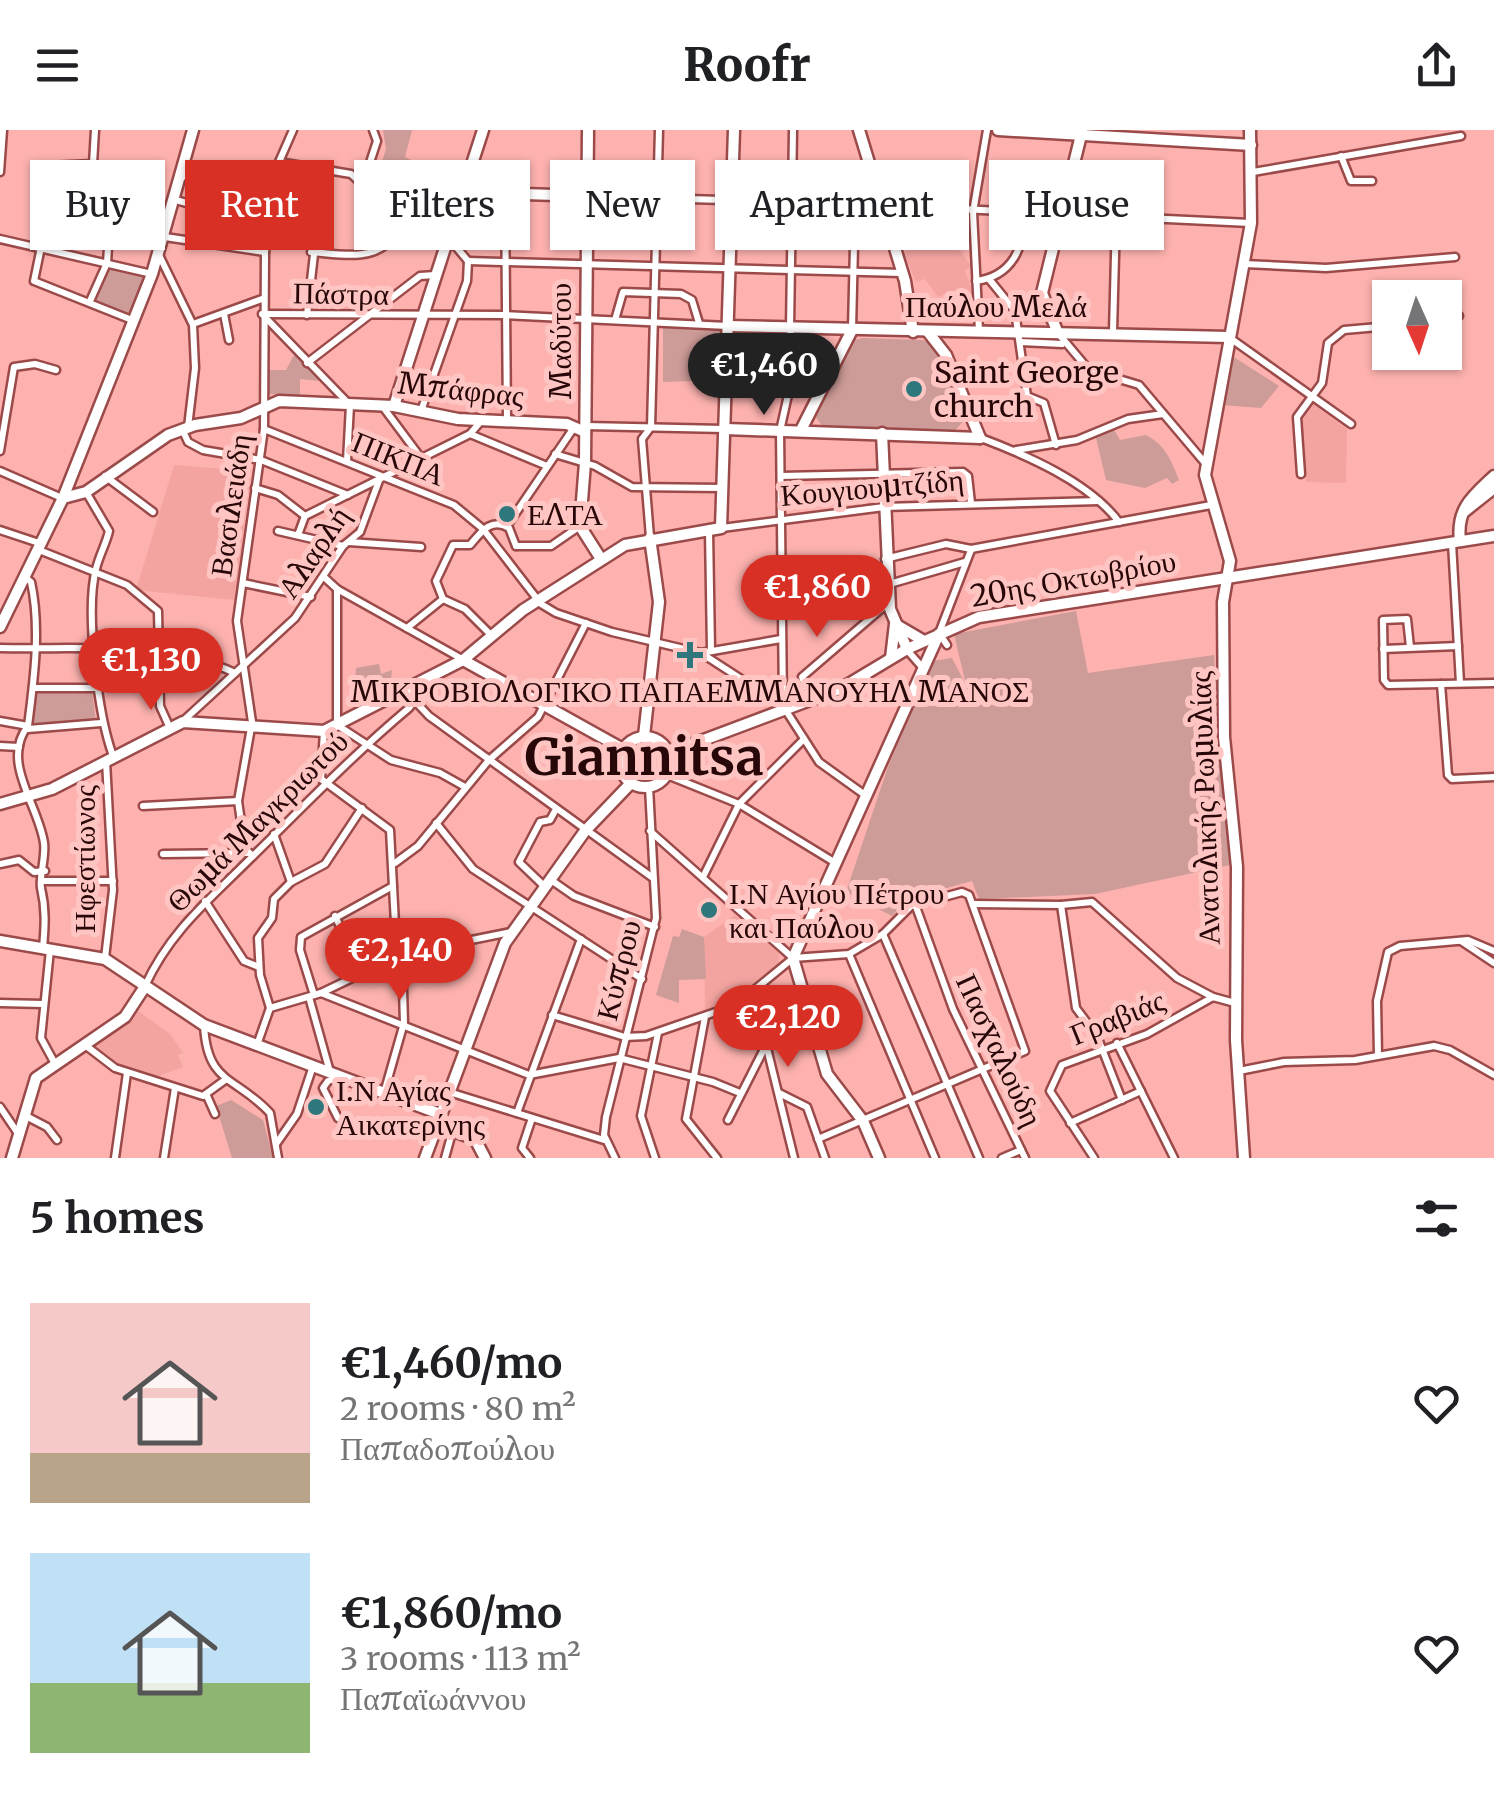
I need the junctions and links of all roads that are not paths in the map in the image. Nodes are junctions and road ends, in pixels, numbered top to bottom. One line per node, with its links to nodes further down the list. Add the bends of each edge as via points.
1 (3, 130): 31 (street)
2 (95, 130): 21 (street)
3 (193, 130): 33 (street)
4 (293, 130): 22 (street, Βασιλειάδη)
5 (373, 130): 23 (street, via 378,142)
6 (483, 130): 24 (street)
7 (588, 130): 25 (street, Μαδύτου)
8 (659, 130): 26 (street)
9 (734, 130): 27 (street)
10 (793, 130): 28 (street)
11 (860, 130): 29 (street)
12 (986, 130): 39 (street)
13 (998, 130): 15 (street)
14 (1250, 130): 19 (street, Ανατολικής Ρωμυλίας)
15 (1055, 132): 16 (street)
16 (1082, 132): 17 (street); 30 (street)
17 (1153, 134): 19 (street)
18 (1461, 136): 20 (street)
19 (1250, 145): 32 (street, Ανατολικής Ρωμυλίας)
20 (1341, 156): 32 (street); 35 (street, via 1351,180)
21 (93, 160)
22 (280, 160)
23 (372, 160)
24 (473, 160)
25 (588, 160)
26 (658, 160)
27 (732, 160)
28 (793, 160)
29 (869, 160)
30 (1076, 160)
31 (0, 172)
32 (1253, 172): 42 (street, Ανατολικής Ρωμυλίας)
33 (181, 176): 34 (street); 36 (street)
34 (185, 177)
35 (1372, 181)
36 (176, 200): 37 (street); 43 (street)
37 (185, 203)
38 (969, 212): 39 (street)
39 (973, 212): 40 (street); 80 (street)
40 (989, 212)
41 (1164, 220): 42 (street)
42 (1251, 224): 71 (street, Ανατολικής Ρωμυλίας)
43 (165, 236): 63 (street)
44 (0, 238): 45 (street)
45 (30, 245)
46 (41, 250): 83 (street, via 35,284)
47 (54, 250): 69 (street)
48 (109, 250): 69 (street)
49 (161, 250): 65 (street)
50 (379, 250): 64 (street)
51 (443, 250): 78 (street)
52 (459, 250): 67 (street)
53 (505, 250): 68 (street)
54 (586, 250): 70 (street, Μαδύτου)
55 (655, 250): 72 (street)
56 (728, 250): 73 (street)
57 (791, 250): 74 (street)
58 (855, 250): 75 (street)
59 (896, 250): 76 (street)
60 (1018, 250): 79 (street)
61 (1054, 250): 102 (street, via 1042,293)
62 (1115, 250): 105 (street)
63 (265, 252): 82 (street, Βασιλειάδη)
64 (311, 252): 86 (street)
65 (159, 255): 77 (street); 95 (street)
66 (1455, 257): 71 (street, via 1326,268)
67 (468, 261): 68 (street); 89 (street)
68 (505, 262): 70 (street); 87 (street)
69 (108, 263): 77 (street); 83 (street)
70 (586, 264): 72 (street); 91 (street, Μαδύτου)
71 (1244, 264): 107 (street, Ανατολικής Ρωμυλίας)
72 (655, 266): 73 (street); 81 (street)
73 (727, 269): 74 (street); 97 (street)
74 (791, 269): 75 (street); 98 (street)
75 (855, 272): 76 (street); 100 (street)
76 (903, 273): 103 (street)
77 (152, 274): 92 (street)
78 (435, 275): 88 (street, via 422,275); 90 (street)
79 (989, 280): 80 (street); 106 (street, via 1014,307)
80 (976, 281): 101 (street)
81 (654, 292): 93 (street, via 623,292); 94 (street); 96 (street, via 687,296)
82 (262, 299): 84 (street); 85 (street, Βασιλειάδη)
83 (90, 301): 92 (street)
84 (224, 314): 95 (street); 108 (street)
85 (262, 314): 86 (street, Πάστρα); 110 (street); 115 (street, Βασιλειάδη)
86 (307, 315): 88 (street, Πάστρα)
87 (505, 315): 89 (street); 91 (street); 120 (street)
88 (365, 316): 90 (street, Πάστρα); 110 (street)
89 (452, 316): 90 (street); 116 (street)
90 (419, 318): 114 (street)
91 (584, 318): 93 (street, Παύλου Μελά); 122 (street, Μαδύτου)
92 (132, 320): 157 (street)
93 (615, 320): 94 (street, Παύλου Μελά)
94 (652, 321): 96 (street, Παύλου Μελά); 123 (street)
95 (193, 324): 124 (street, via 196,368)
96 (699, 324): 97 (street, Παύλου Μελά)
97 (726, 326): 98 (street, Παύλου Μελά); 126 (street)
98 (790, 328): 100 (street, Παύλου Μελά); 127 (street, via 794,368)
99 (1372, 329): 112 (street, via 1336,335)
100 (852, 330): 103 (street, Παύλου Μελά); 128 (street)
101 (980, 330): 104 (street, Παύλου Μελά); 106 (street, Παύλου Μελά)
102 (1056, 331): 105 (street, Παύλου Μελά); 106 (street, Παύλου Μελά); 109 (street)
103 (914, 332): 104 (street, Παύλου Μελά)
104 (928, 332): 118 (street, via 946,355)
105 (1112, 332): 107 (street, Παύλου Μελά)
106 (1019, 337): 109 (street); 133 (street, via 1027,396 1044,403)
107 (1229, 337): 112 (street); 141 (street, Ανατολικής Ρωμυλίας)
108 (230, 340)
109 (1063, 344): 117 (street, via 1089,370 1139,385)
110 (307, 363): 113 (street)
111 (56, 370): 135 (street, via 14,367)
112 (1311, 397): 121 (street); 145 (street, via 1296,417)
113 (350, 405): 114 (street, Μπάφρας); 115 (street, Μπάφρας, via 279,402); 139 (street)
114 (388, 406): 116 (street, Μπάφρας); 137 (street)
115 (264, 408): 124 (street, Μπάφρας); 125 (street, Βασιλειάδη)
116 (421, 411): 119 (street, Μπάφρας)
117 (1164, 414): 133 (street); 141 (street)
118 (968, 417): 131 (street); 132 (street)
119 (484, 418): 120 (street, Μπάφρας); 130 (street)
120 (506, 419): 122 (street, Μπάφρας)
121 (1351, 424)
122 (579, 425): 123 (street, Μπάφρας); 136 (street); 140 (street, Μαδύτου)
123 (651, 427): 126 (street, Μπάφρας); 151 (street, via 643,433)
124 (185, 428): 138 (street, via 188,442 202,450); 146 (street, Μπάφρας)
125 (264, 429): 138 (street, Βασιλειάδη); 139 (street, ΠΙΚΠΑ)
126 (725, 429): 127 (street); 153 (street)
127 (780, 430): 128 (street); 147 (street)
128 (801, 430): 129 (street)
129 (882, 433): 131 (street); 144 (street)
130 (470, 434): 137 (street); 142 (street)
131 (956, 435): 132 (street)
132 (980, 438): 134 (street)
133 (1056, 445): 134 (street)
134 (1012, 450): 150 (street)
135 (0, 452)
136 (555, 454): 140 (street); 142 (street)
137 (422, 458): 149 (street)
138 (261, 460): 152 (street, Βασιλειάδη); 156 (street)
139 (347, 460): 149 (street, ΠΙΚΠΑ)
140 (585, 463): 151 (street); 169 (street, Μαδύτου)
141 (1205, 463): 161 (street, Ανατολικής Ρωμυλίας)
142 (547, 466): 168 (street)
143 (0, 470): 157 (street)
144 (882, 472): 147 (street); 160 (street, via 966,473); 162 (street)
145 (1301, 474)
146 (104, 476): 155 (street, Μπάφρας); 163 (street)
147 (781, 476): 166 (street)
148 (1494, 476): 164 (street)
149 (380, 478): 156 (street); 170 (street, ΠΙΚΠΑ, via 441,498); 178 (street, Αλαρλή, via 360,532)
150 (1072, 484): 158 (street); 159 (street)
151 (644, 487): 153 (street); 176 (street)
152 (255, 488): 165 (street, via 278,495); 192 (street, Βασιλειάδη)
153 (722, 488): 171 (street)
154 (1494, 488): 164 (street)
155 (86, 492): 157 (street, Μπάφρας); 187 (street, Ηφεστίωνος, via 109,531)
156 (349, 495): 165 (street)
157 (63, 498): 180 (street)
158 (1099, 501): 159 (street, Κουγιουμτζίδη); 167 (street)
159 (1077, 502): 160 (street, Κουγιουμτζίδη)
160 (971, 503): 162 (street, Κουγιουμτζίδη)
161 (1211, 505): 167 (street); 189 (street, Ανατολικής Ρωμυλίας, via 1229,556)
162 (884, 507): 166 (street, Κουγιουμτζίδη); 184 (street)
163 (154, 512)
164 (1461, 515): 177 (street)
165 (305, 516): 174 (street)
166 (782, 518): 171 (street, Κουγιουμτζίδη); 198 (street)
167 (1119, 522): 182 (street)
168 (506, 526): 170 (street); 179 (street)
169 (580, 526): 179 (street, via 551,546); 185 (street)
170 (483, 529): 183 (street, ΠΙΚΠΑ); 195 (street, via 470,545 450,546 436,581)
171 (715, 529): 176 (street, Κουγιουμτζίδη); 215 (street)
172 (0, 530): 180 (street)
173 (278, 531): 174 (street)
174 (298, 535): 178 (street)
175 (1494, 536): 177 (street, 20ης Οκτωβρίου)
176 (650, 538): 185 (street, Κουγιουμτζίδη); 207 (street)
177 (1456, 541): 189 (street, 20ης Οκτωβρίου); 209 (street)
178 (346, 544): 181 (street); 188 (street, Αλαρλή)
179 (516, 546): 183 (street)
180 (40, 547): 187 (street); 190 (street)
181 (421, 547)
182 (971, 550): 184 (street, via 946,544); 186 (street)
183 (508, 558): 196 (street, ΠΙΚΠΑ)
184 (885, 558): 191 (street)
185 (601, 559): 196 (street, Κουγιουμτζίδη)
186 (966, 562): 191 (street); 203 (street)
187 (95, 571): 214 (street, Ηφεστίωνος); 218 (street, via 127,585 158,611)
188 (324, 576): 193 (street); 194 (street, Αλαρλή)
189 (1227, 577): 203 (street, 20ης Οκτωβρίου, via 996,614); 309 (street, Ανατολικής Ρωμυλίας, via 1224,737 1237,868)
190 (26, 578): 201 (street); 213 (street, via 34,592)
191 (887, 582): 197 (street); 198 (street)
192 (243, 583): 194 (street); 222 (street, Βασιλειάδη)
193 (337, 589): 202 (street); 238 (street)
194 (311, 597): 222 (street, Αλαρλή)
195 (443, 599): 202 (street); 204 (street, via 465,609)
196 (537, 600): 199 (street); 204 (street, Κουγιουμτζίδη)
197 (889, 602): 200 (street); 231 (street, via 802,676)
198 (782, 615): 205 (street)
199 (586, 623): 207 (street); 233 (street)
200 (895, 624): 206 (street); 216 (street); 219 (street)
201 (0, 627)
202 (406, 628): 220 (street)
203 (939, 633): 206 (street, 20ης Οκτωβρίου); 208 (street); 221 (street)
204 (492, 636): 220 (street, Κουγιουμτζίδη)
205 (781, 639): 215 (street); 234 (street)
206 (924, 640): 216 (street, 20ης Οκτωβρίου)
207 (656, 642): 217 (street); 242 (street)
208 (946, 645)
209 (1458, 646): 210 (street); 224 (street)
210 (1410, 647): 212 (street); 212 (street, via 1404,617 1383,620)
211 (0, 648): 213 (street)
212 (1383, 648): 226 (street, via 1388,684)
213 (34, 649): 214 (street); 228 (street)
214 (95, 649): 218 (street); 229 (street, Ηφεστίωνος)
215 (711, 650): 217 (street)
216 (906, 650): 219 (street, 20ης Οκτωβρίου); 221 (street)
217 (702, 653): 234 (street)
218 (160, 654): 222 (street); 237 (street, via 160,706)
219 (890, 658): 223 (street, 20ης Οκτωβρίου)
220 (462, 660): 227 (street, Κουγιουμτζίδη); 233 (street)
221 (922, 667): 232 (street)
222 (238, 670): 237 (street, Αλαρλή); 240 (street, Βασιλειάδη)
223 (865, 674): 231 (street, 20ης Οκτωβρίου); 232 (street, via 872,687)
224 (1460, 683): 225 (street); 226 (street)
225 (1494, 683)
226 (1441, 684): 252 (street, via 1448,775)
227 (410, 686): 230 (street); 238 (street, Κουγιουμτζίδη)
228 (33, 688): 229 (street); 239 (street)
229 (96, 688): 236 (street, Ηφεστίωνος)
230 (416, 699): 244 (street, Θωμά Μαγκριωτού); 250 (street)
231 (810, 699): 234 (street, 20ης Οκτωβρίου)
232 (906, 703): 257 (street)
233 (545, 706): 247 (street); 250 (street)
234 (783, 706): 243 (street); 248 (street, 20ης Οκτωβρίου)
235 (0, 721): 239 (street)
236 (101, 723): 239 (street); 249 (street, Ηφεστίωνος)
237 (175, 725): 240 (street); 249 (street)
238 (336, 725): 241 (street, Κουγιουμτζίδη); 244 (street)
239 (27, 727): 246 (street)
240 (250, 729): 241 (street); 259 (street, Βασιλειάδη)
241 (324, 731): 253 (street)
242 (644, 736): 247 (street); 248 (street)
243 (804, 739): 257 (street, via 819,762); 261 (street)
244 (366, 744): 253 (street, Θωμά Μαγκριωτού); 255 (street)
245 (0, 746): 246 (street)
246 (19, 747): 258 (street)
247 (623, 749): 254 (street, via 621,770)
248 (669, 753): 251 (street)
249 (109, 758): 258 (street); 278 (street, Ηφεστίωνος)
250 (490, 760): 255 (street); 264 (street)
251 (667, 775): 256 (street); 261 (street)
252 (1494, 777)
253 (324, 782): 263 (street); 268 (street, Θωμά Μαγκριωτού)
254 (631, 783): 256 (street); 267 (street)
255 (465, 787): 265 (street)
256 (649, 787): 266 (street, Κύπρου)
257 (864, 795): 271 (street)
258 (28, 797): 260 (street); 274 (street, via 43,834)
259 (238, 801): 262 (street); 270 (street)
260 (0, 804)
261 (739, 804): 271 (street); 275 (street)
262 (143, 806)
263 (362, 808): 272 (street, via 388,826); 279 (street, via 325,864)
264 (556, 810): 267 (street); 280 (street, via 540,822 520,862)
265 (436, 824): 272 (street); 286 (street, via 474,869)
266 (650, 830): 275 (street); 276 (street, Κύπρου)
267 (585, 831): 276 (street); 280 (street)
268 (274, 833): 270 (street, Θωμά Μαγκριωτού); 279 (street)
269 (163, 854): 270 (street)
270 (250, 854): 282 (street, Θωμά Μαγκριωτού)
271 (834, 862): 299 (street)
272 (395, 863): 281 (street)
273 (0, 864): 274 (street, via 19,860 34,872)
274 (45, 871): 277 (street)
275 (704, 875): 299 (street)
276 (654, 878): 288 (street, Κύπρου)
277 (42, 881): 278 (street); 294 (street)
278 (113, 881): 298 (street, Ηφεστίωνος)
279 (290, 882): 301 (street, via 274,899 272,918 259,935)
280 (548, 884): 286 (street); 288 (street)
281 (393, 886): 287 (street); 296 (street)
282 (205, 901): 301 (street, via 244,960); 304 (street, Θωμά Μαγκριωτού, via 163,948)
283 (972, 903): 284 (street, via 966,892); 285 (street); 329 (street, via 1025,1052)
284 (915, 904): 290 (street); 329 (street, Πασχαλούδη)
285 (1061, 904): 307 (street, via 1096,904 1177,978); 321 (street, via 1076,1008)
286 (532, 905): 289 (street); 291 (street)
287 (335, 916): 302 (street); 306 (street, via 299,941)
288 (654, 927): 303 (street, Κύπρου)
289 (512, 932): 296 (street); 323 (street)
290 (883, 934): 297 (street); 337 (street)
291 (582, 939): 303 (street); 312 (street)
292 (1460, 940): 295 (street); 300 (street); 324 (street, via 1388,952 1377,1000)
293 (0, 942): 294 (street)
294 (47, 949): 298 (street); 310 (street)
295 (1494, 951)
296 (402, 954): 302 (street); 314 (street)
297 (849, 954): 299 (street); 345 (street)
298 (105, 958): 304 (street)
299 (793, 958): 305 (street); 355 (street, via 828,1074)
300 (1494, 963)
301 (259, 966): 311 (street)
302 (362, 972): 306 (street)
303 (642, 980): 317 (street, Κύπρου)
304 (144, 988): 315 (street); 319 (street, via 125,1017)
305 (752, 991): 313 (street, via 736,1006); 322 (street)
306 (315, 995): 311 (street); 314 (street); 332 (street)
307 (1213, 997): 309 (street); 318 (street, Γραβιάς)
308 (0, 1003): 310 (street)
309 (1235, 1003): 330 (street, Ανατολικής Ρωμυλίας)
310 (42, 1004): 326 (street, via 41,1038)
311 (270, 1008): 320 (street)
312 (552, 1014): 317 (street); 333 (street)
313 (705, 1017): 316 (street); 335 (street)
314 (404, 1024): 323 (street); 341 (street)
315 (204, 1025): 320 (street); 336 (street, via 205,1054)
316 (658, 1033): 317 (street); 328 (street)
317 (624, 1038): 325 (street, Κύπρου)
318 (1116, 1043): 321 (street, Γραβιάς); 339 (street)
319 (83, 1044): 326 (street); 331 (street)
320 (256, 1047): 327 (street)
321 (1101, 1048): 346 (street); 356 (street, Γραβιάς, via 1066,1061 1050,1082)
322 (764, 1049): 342 (street); 343 (street)
323 (461, 1052): 333 (street); 340 (street)
324 (1378, 1055): 330 (street); 334 (street, via 1441,1047)
325 (619, 1058): 328 (street); 333 (street); 361 (street, Κύπρου)
326 (54, 1062): 350 (street, via 32,1084)
327 (313, 1065): 332 (street); 362 (street, via 297,1114)
328 (651, 1066): 335 (street); 374 (street, via 641,1116)
329 (982, 1070): 337 (street); 363 (street, Πασχαλούδη)
330 (1237, 1071): 365 (street, Ανατολικής Ρωμυλίας)
331 (127, 1073): 338 (street); 367 (street)
332 (336, 1075): 341 (street); 351 (street, via 323,1088)
333 (529, 1075): 348 (street)
334 (1494, 1075)
335 (694, 1076): 342 (street); 375 (street, via 686,1122)
336 (225, 1080): 344 (street); 362 (street, via 270,1113)
337 (946, 1084): 345 (street); 380 (street)
338 (175, 1088): 344 (street); 368 (street)
339 (1142, 1091): 346 (street); 383 (street)
340 (448, 1092): 348 (street); 353 (street)
341 (384, 1093): 353 (street)
342 (740, 1093): 354 (street)
343 (779, 1094): 358 (street, via 805,1104); 376 (street)
344 (207, 1096): 349 (street)
345 (910, 1100): 355 (street); 379 (street)
346 (1122, 1100): 356 (street)
347 (0, 1107): 357 (street)
348 (517, 1113): 352 (street)
349 (215, 1114)
350 (23, 1115): 357 (street); 359 (street)
351 (338, 1118)
352 (532, 1118): 361 (street); 364 (street)
353 (438, 1119): 370 (street); 372 (street, via 475,1139)
354 (728, 1120)
355 (863, 1120): 358 (street); 378 (street)
356 (1070, 1123): 382 (street, Γραβιάς)
357 (18, 1132): 366 (street)
358 (818, 1139): 377 (street)
359 (56, 1140)
360 (450, 1140): 371 (street)
361 (605, 1140): 373 (street)
362 (276, 1145): 369 (street)
363 (1023, 1154): 381 (street)
364 (525, 1156)
365 (1240, 1157)
366 (12, 1158)
367 (115, 1158)
368 (164, 1158)
369 (278, 1158)
370 (425, 1158)
371 (445, 1158)
372 (485, 1158)
373 (615, 1158)
374 (655, 1158)
375 (717, 1158)
376 (794, 1158)
377 (825, 1158)
378 (879, 1158)
379 (935, 1158)
380 (979, 1158)
381 (1002, 1158)
382 (1094, 1158)
383 (1174, 1158)

